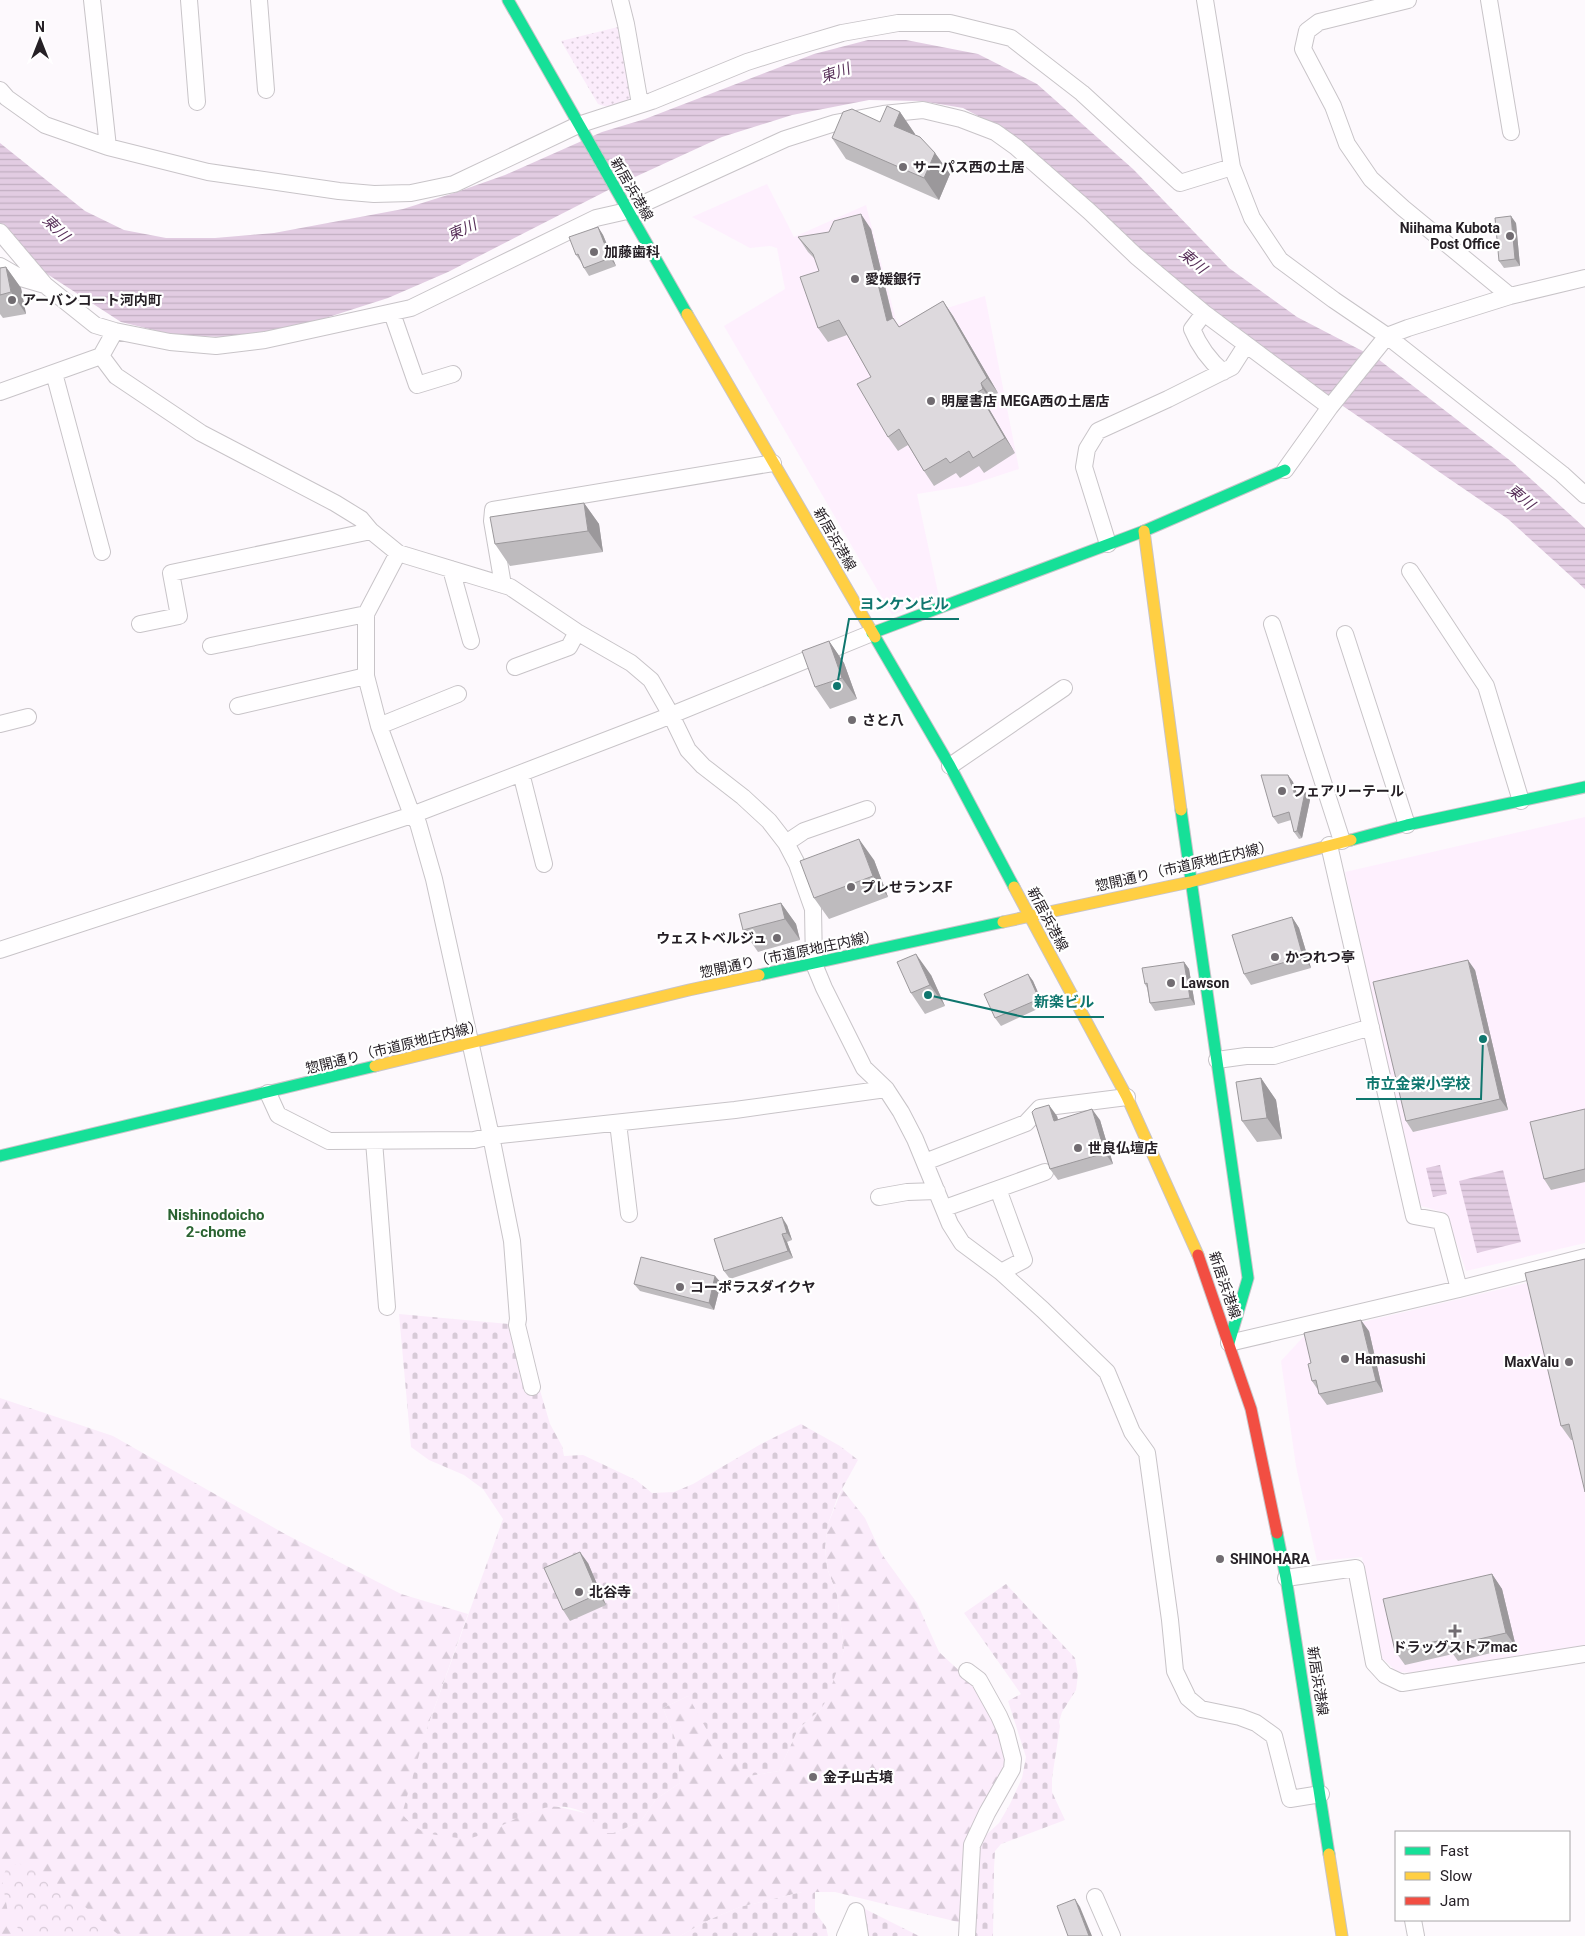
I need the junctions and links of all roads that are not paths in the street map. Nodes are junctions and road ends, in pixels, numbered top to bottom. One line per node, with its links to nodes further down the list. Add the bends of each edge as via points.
1 (92, 0): 15 (street)
2 (189, 0): 11 (street)
3 (259, 0): 10 (street)
4 (508, 0): 13 (street, 新居浜港線)
5 (620, 0): 12 (street)
6 (1205, 0): 16 (street)
7 (1408, 0): 22 (street, via 1319,22 1307,31 1303,49 1333,106 1347,144 1371,179)
8 (1488, 0): 14 (street)
9 (0, 90): 15 (street, via 45,125)
10 (266, 90)
11 (197, 102)
12 (640, 104): 13 (street); 16 (street, via 747,62 842,34 898,23 950,23 1011,38 1082,93 1180,183)
13 (579, 126): 15 (street, via 454,184 411,193 374,194 208,172); 17 (street, 新居浜港線)
14 (1510, 132)
15 (108, 148)
16 (1232, 167): 26 (street, via 1252,218 1280,260 1334,300)
17 (625, 207): 23 (street, via 411,308); 24 (street, via 786,139 835,123 923,110 995,132); 34 (street, 新居浜港線)
18 (0, 232): 21 (street)
19 (0, 266): 21 (street, via 21,278)
20 (1585, 278): 22 (street)
21 (46, 285): 25 (street, via 95,325)
22 (1510, 296): 26 (street, via 1408,328)
23 (392, 313): 25 (street, via 265,340 216,346 170,342); 31 (street, via 417,385)
24 (1204, 313): 27 (street); 29 (street, via 1192,329 1197,341)
25 (115, 331): 28 (street)
26 (1382, 342): 33 (street); 36 (street, via 1562,474)
27 (1246, 345): 29 (street, via 1232,366); 33 (street)
28 (101, 356): 30 (street); 37 (street, via 116,376 201,432 335,503 361,519)
29 (1223, 372): 39 (street, via 1098,431 1087,449 1084,467)
30 (54, 373): 32 (street); 40 (street)
31 (453, 374)
32 (0, 392)
33 (1331, 406): 35 (street)
34 (773, 463): 44 (street, via 493,510); 49 (street, 新居浜港線)
35 (1285, 470): 38 (street)
36 (1585, 495)
37 (371, 531): 41 (street); 46 (street, via 171,573 179,616)
38 (1144, 531): 39 (street); 72 (street)
39 (1108, 544): 49 (street)
40 (102, 552)
41 (398, 553): 42 (street); 45 (street)
42 (451, 569): 44 (street); 51 (street)
43 (1410, 571): 65 (street, via 1486,686)
44 (503, 585): 48 (street)
45 (366, 614): 52 (street); 54 (street)
46 (140, 624)
47 (1272, 624): 70 (street)
48 (577, 632): 53 (street, via 569,647); 58 (street, via 631,663 651,680)
49 (872, 633): 58 (street); 62 (street, 新居浜港線)
50 (1345, 634): 68 (street)
51 (471, 641)
52 (211, 646)
53 (515, 667)
54 (366, 676): 57 (street); 61 (street)
55 (1064, 688): 62 (street)
56 (458, 694): 61 (street)
57 (238, 706)
58 (671, 715): 63 (street); 69 (street, via 688,750 769,821)
59 (28, 717): 60 (street)
60 (0, 724)
61 (379, 726): 67 (street)
62 (950, 766): 73 (street, 新居浜港線)
63 (521, 773): 67 (street); 71 (street)
64 (1585, 787): 65 (street, 惣開通り（市道原地庄内線）)
65 (1521, 801): 68 (street, 惣開通り（市道原地庄内線）)
66 (867, 809): 69 (street, via 804,831)
67 (412, 815): 74 (street); 77 (street, via 418,823 434,879)
68 (1407, 825): 70 (street, 惣開通り（市道原地庄内線）)
69 (786, 843): 75 (street, via 813,909)
70 (1336, 843): 72 (street, 惣開通り（市道原地庄内線）); 76 (street)
71 (544, 864)
72 (1190, 882): 73 (street, 惣開通り（市道原地庄内線）); 78 (street)
73 (1029, 916): 75 (street, 惣開通り（市道原地庄内線）); 81 (street, 新居浜港線)
74 (0, 950)
75 (814, 964): 77 (street, 惣開通り（市道原地庄内線）, via 689,990); 79 (street, via 864,1068)
76 (1371, 1027): 78 (street, via 1274,1056); 95 (street, via 1414,1216 1442,1221)
77 (471, 1043): 80 (street, 惣開通り（市道原地庄内線）); 83 (street)
78 (1217, 1060): 97 (street, via 1248,1278)
79 (886, 1090): 82 (street); 86 (street, via 902,1112)
80 (268, 1093): 84 (street, via 278,1115 329,1141); 85 (street, 惣開通り（市道原地庄内線）)
81 (1127, 1097): 86 (street, via 1040,1108 1026,1123); 97 (street, 新居浜港線, via 1195,1245)
82 (618, 1123): 83 (street); 92 (street)
83 (491, 1136): 84 (street, via 474,1140); 98 (street, via 512,1241 517,1326)
84 (374, 1141): 96 (street)
85 (0, 1156)
86 (925, 1162): 89 (street)
87 (1045, 1172): 88 (street)
88 (998, 1189): 91 (street); 94 (street, via 1024,1260)
89 (937, 1191): 90 (street); 91 (street)
90 (879, 1196)
91 (944, 1208): 94 (street, via 962,1243)
92 (629, 1214)
93 (1585, 1257): 95 (street)
94 (1001, 1272): 102 (street, via 1107,1372 1132,1432 1147,1453 1175,1671 1188,1698 1201,1709 1240,1717 1256,1723 1274,1736 1290,1799)
95 (1459, 1289): 97 (street)
96 (387, 1307)
97 (1229, 1343): 99 (street, 新居浜港線, via 1251,1409)
98 (532, 1387)
99 (1286, 1578): 100 (street, via 1356,1568 1374,1662 1385,1675 1402,1683); 102 (street, 新居浜港線)
100 (1585, 1654)
101 (967, 1671): 107 (street, via 978,1680 999,1716 1013,1759 1012,1769 986,1813 972,1845)
102 (1321, 1794): 109 (street, 新居浜港線)
103 (1095, 1897): 108 (street)
104 (1413, 1921): 110 (street)
105 (845, 1936): 106 (street, via 856,1911)
106 (860, 1936)
107 (967, 1936)
108 (1112, 1936)
109 (1342, 1936)
110 (1416, 1936)

